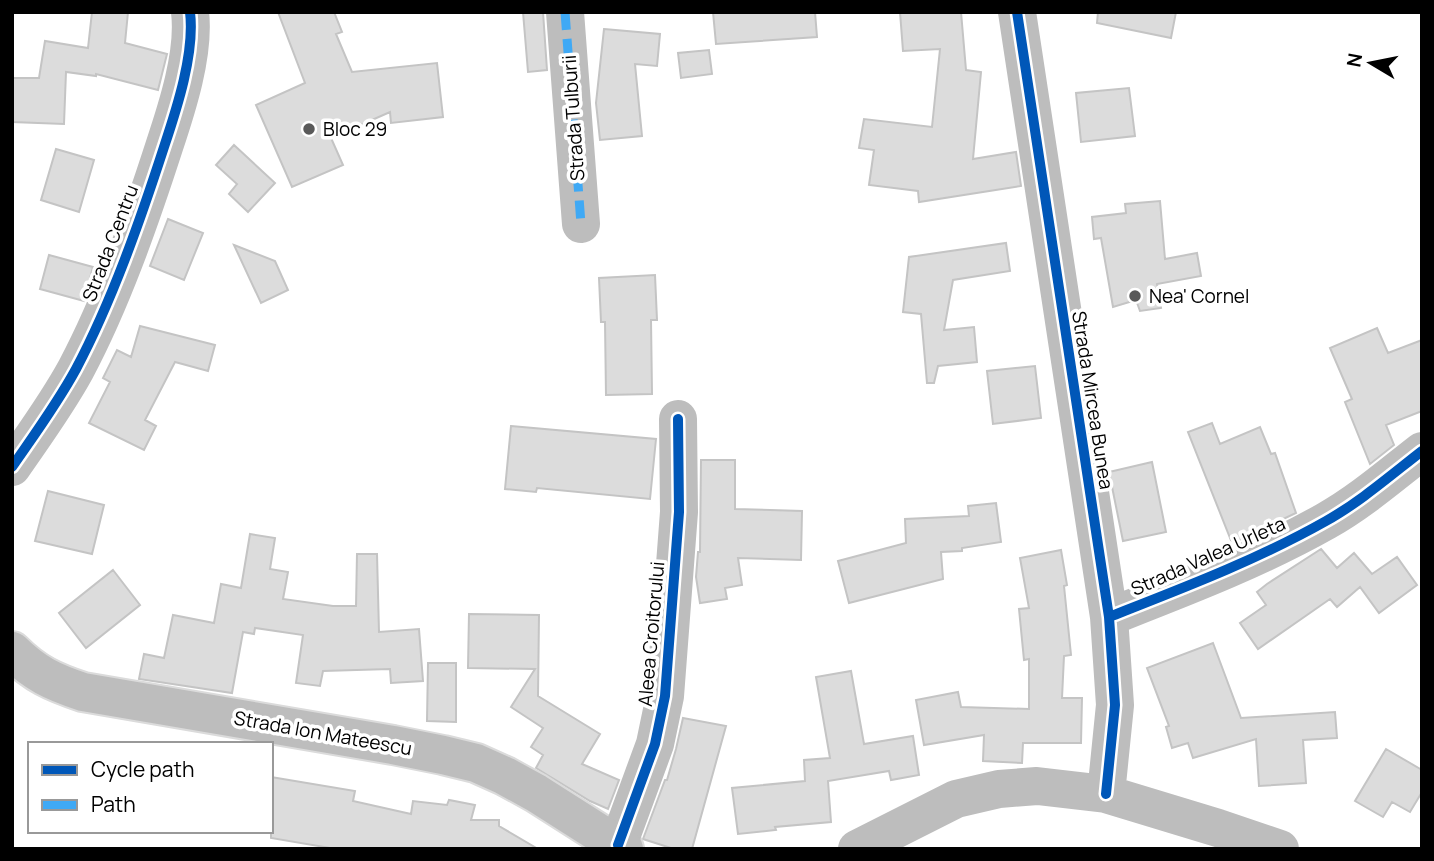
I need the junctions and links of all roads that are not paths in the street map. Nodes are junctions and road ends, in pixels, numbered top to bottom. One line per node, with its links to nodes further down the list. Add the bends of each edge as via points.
1 (190, 12): 7 (street, Strada Centru, via 188,60 177,107 112,292 76,369)
2 (565, 12): 4 (street, Strada Tulburii)
3 (1017, 12): 8 (street, Strada Mircea Bunea)
4 (581, 224)
5 (678, 419): 11 (street, Aleea Croitorului, via 679,512 665,696 655,744)
6 (1422, 451): 8 (street, Strada Valea Urleta, via 1328,520 1244,564)
7 (12, 467)
8 (1109, 617): 10 (street, Strada Mircea Bunea, via 1115,705)
9 (12, 652): 11 (street, Strada Ion Mateescu, via 51,682 83,692 393,745 476,764 536,793)
10 (1106, 794): 12 (street, via 1037,786 999,789 956,799); 13 (street)
11 (621, 847)
12 (857, 849)
13 (1280, 849)

